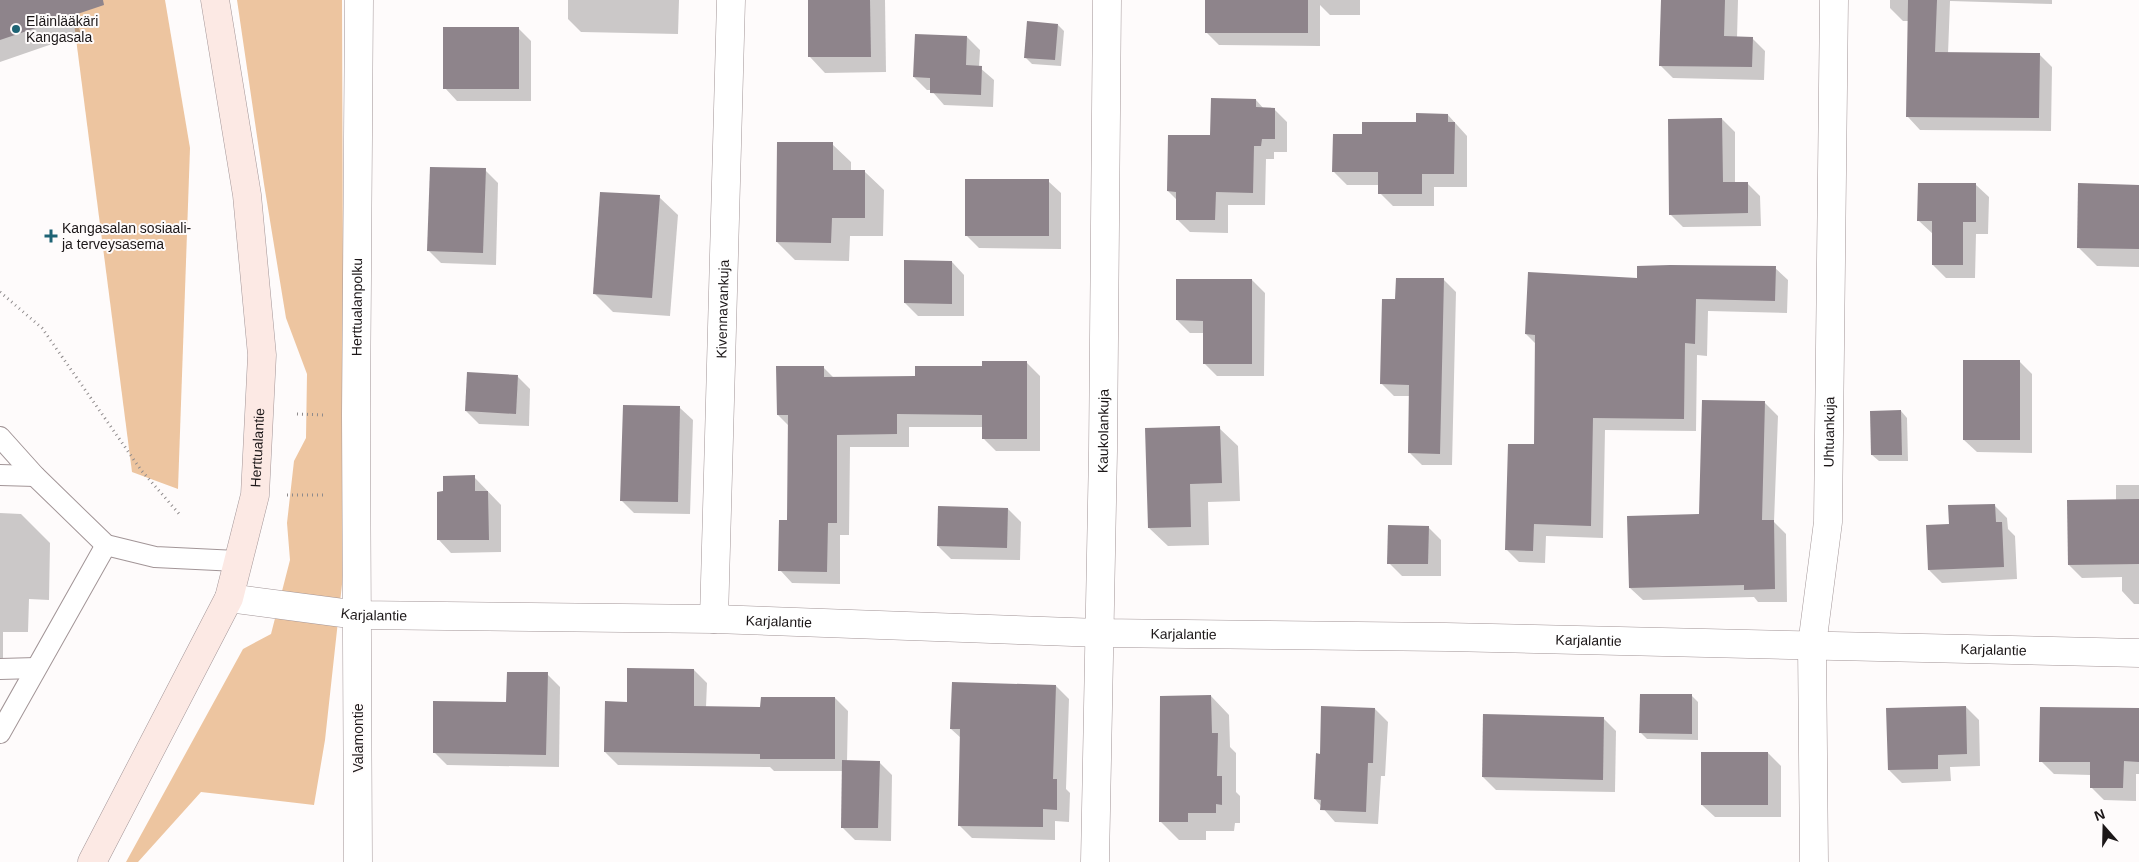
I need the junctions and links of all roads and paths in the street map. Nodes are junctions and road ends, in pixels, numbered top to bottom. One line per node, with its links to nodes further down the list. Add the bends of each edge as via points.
1 (215, 0): 10 (street, Herttualantie, via 247,195 262,356)
2 (359, 0): 11 (street, Herttualanpolku)
3 (731, 0): 17 (street, Kivennavankuja)
4 (1107, 0): 18 (street, Kaukolankuja)
5 (1834, 0): 19 (street, Uhtuankuja, via 1828,522)
6 (0, 292): 12 (path, via 42,328 141,470)
7 (0, 437): 9 (lane)
8 (0, 475): 9 (lane)
9 (35, 476): 13 (lane)
10 (255, 495): 11 (path); 14 (street, Herttualantie)
11 (356, 495): 16 (street, Herttualanpolku)
12 (181, 516)
13 (106, 544): 14 (lane, via 155,557); 21 (lane)
14 (237, 561): 15 (street, Herttualantie)
15 (229, 598): 16 (street, Karjalantie); 24 (street, Herttualantie)
16 (358, 615): 17 (street, Karjalantie); 25 (street, Valamontie)
17 (714, 619): 18 (street, Karjalantie)
18 (1100, 633): 19 (street, Karjalantie); 26 (street, Kaukolankuja)
19 (1812, 645): 20 (street, Karjalantie); 27 (street, Uhtuankuja)
20 (2139, 652)
21 (36, 668): 22 (lane); 23 (lane)
22 (0, 669)
23 (0, 733)
24 (92, 862)
25 (358, 862)
26 (1095, 862)
27 (1814, 862)

